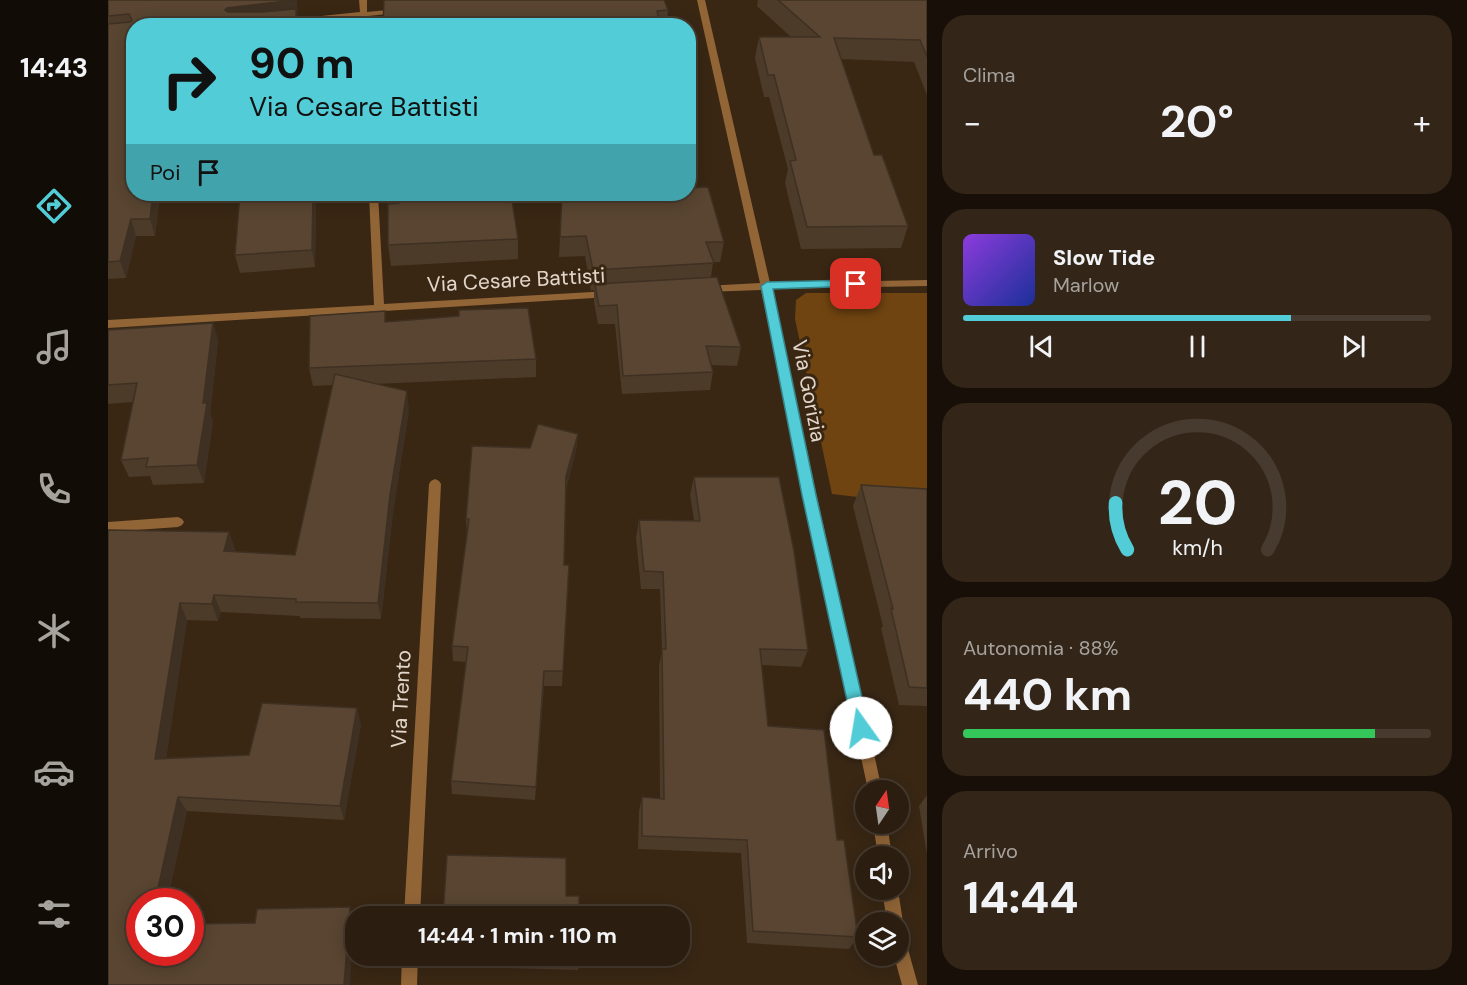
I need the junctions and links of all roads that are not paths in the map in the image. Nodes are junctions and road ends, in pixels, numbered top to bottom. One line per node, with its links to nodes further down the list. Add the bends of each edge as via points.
1 (363, 0): 4 (street)
2 (701, 0): 9 (street, Via Gorizia)
3 (409, 10): 4 (street)
4 (363, 14): 5 (street); 6 (street)
5 (316, 18)
6 (363, 18)
7 (373, 201): 12 (street)
8 (927, 283): 9 (street)
9 (767, 286): 10 (street); 17 (street, Via Gorizia)
10 (696, 290)
11 (626, 293): 12 (street, Via Cesare Battisti)
12 (379, 307): 13 (street, Via Cesare Battisti)
13 (108, 324)
14 (435, 484): 18 (street, Via Trento)
15 (178, 522): 16 (street)
16 (108, 527)
17 (873, 780)
18 (413, 906)
19 (410, 966): 21 (street)
20 (904, 966): 22 (street)
21 (409, 985)
22 (909, 985)

